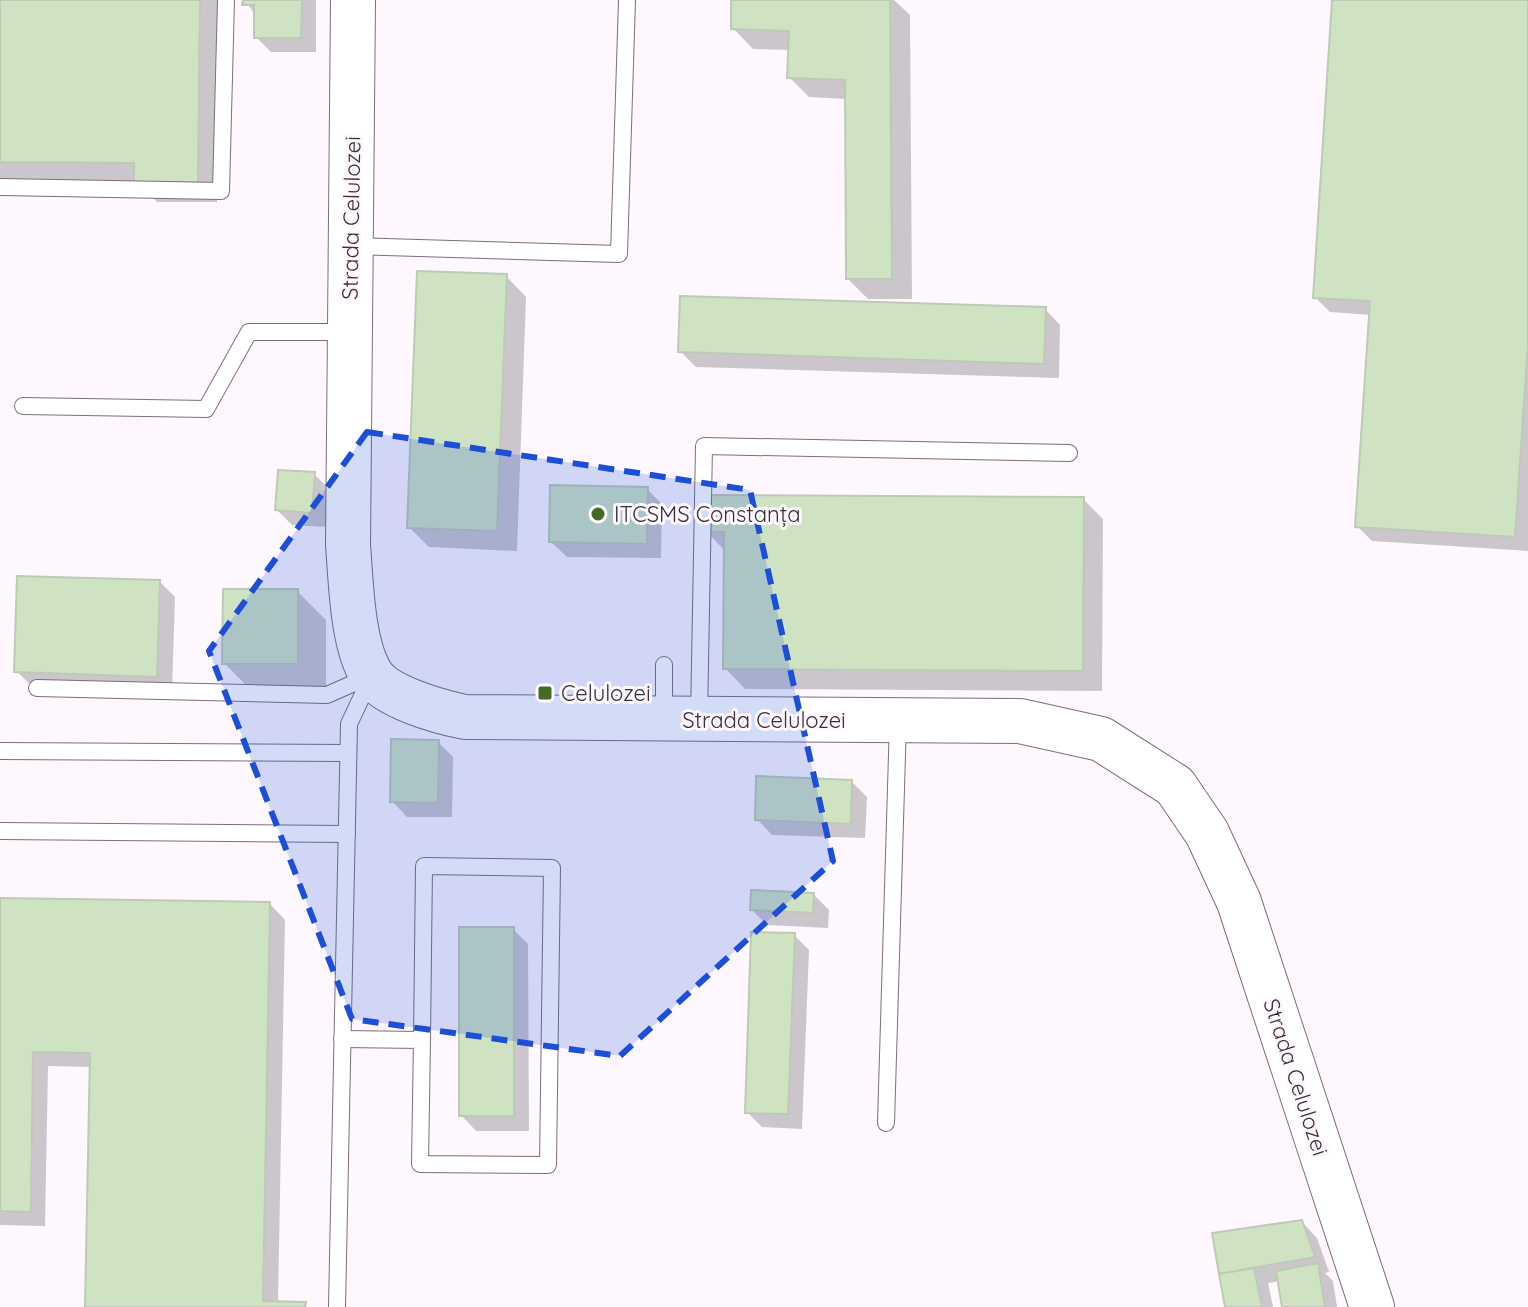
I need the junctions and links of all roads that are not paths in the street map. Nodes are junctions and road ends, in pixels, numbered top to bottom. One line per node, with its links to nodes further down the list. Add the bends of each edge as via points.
1 (226, 0): 4 (lane, via 221,191)
2 (353, 0): 5 (street, Strada Celulozei)
3 (627, 0): 5 (lane, via 619,254)
4 (0, 187)
5 (351, 246): 6 (street, Strada Celulozei)
6 (350, 332): 7 (lane, via 249,332 206,409); 10 (street, Strada Celulozei, via 348,545 353,615)
7 (23, 406)
8 (1069, 453): 12 (lane, via 704,446)
9 (664, 665): 12 (lane)
10 (371, 675): 11 (lane, via 327,695); 12 (street, Strada Celulozei, via 420,708 465,717); 15 (lane, via 349,724)
11 (37, 688)
12 (681, 720): 13 (street, Strada Celulozei)
13 (898, 721): 20 (lane); 22 (street, Strada Celulozei, via 1020,721 1101,739 1175,786 1207,833 1239,902)
14 (0, 751): 15 (lane)
15 (348, 753): 17 (lane)
16 (0, 831): 17 (lane)
17 (347, 834): 18 (lane)
18 (342, 1039): 19 (lane); 21 (lane)
19 (422, 1040): 19 (lane, via 424,866 552,868 548,1165 420,1164)
20 (886, 1123)
21 (337, 1307)
22 (1372, 1307)

